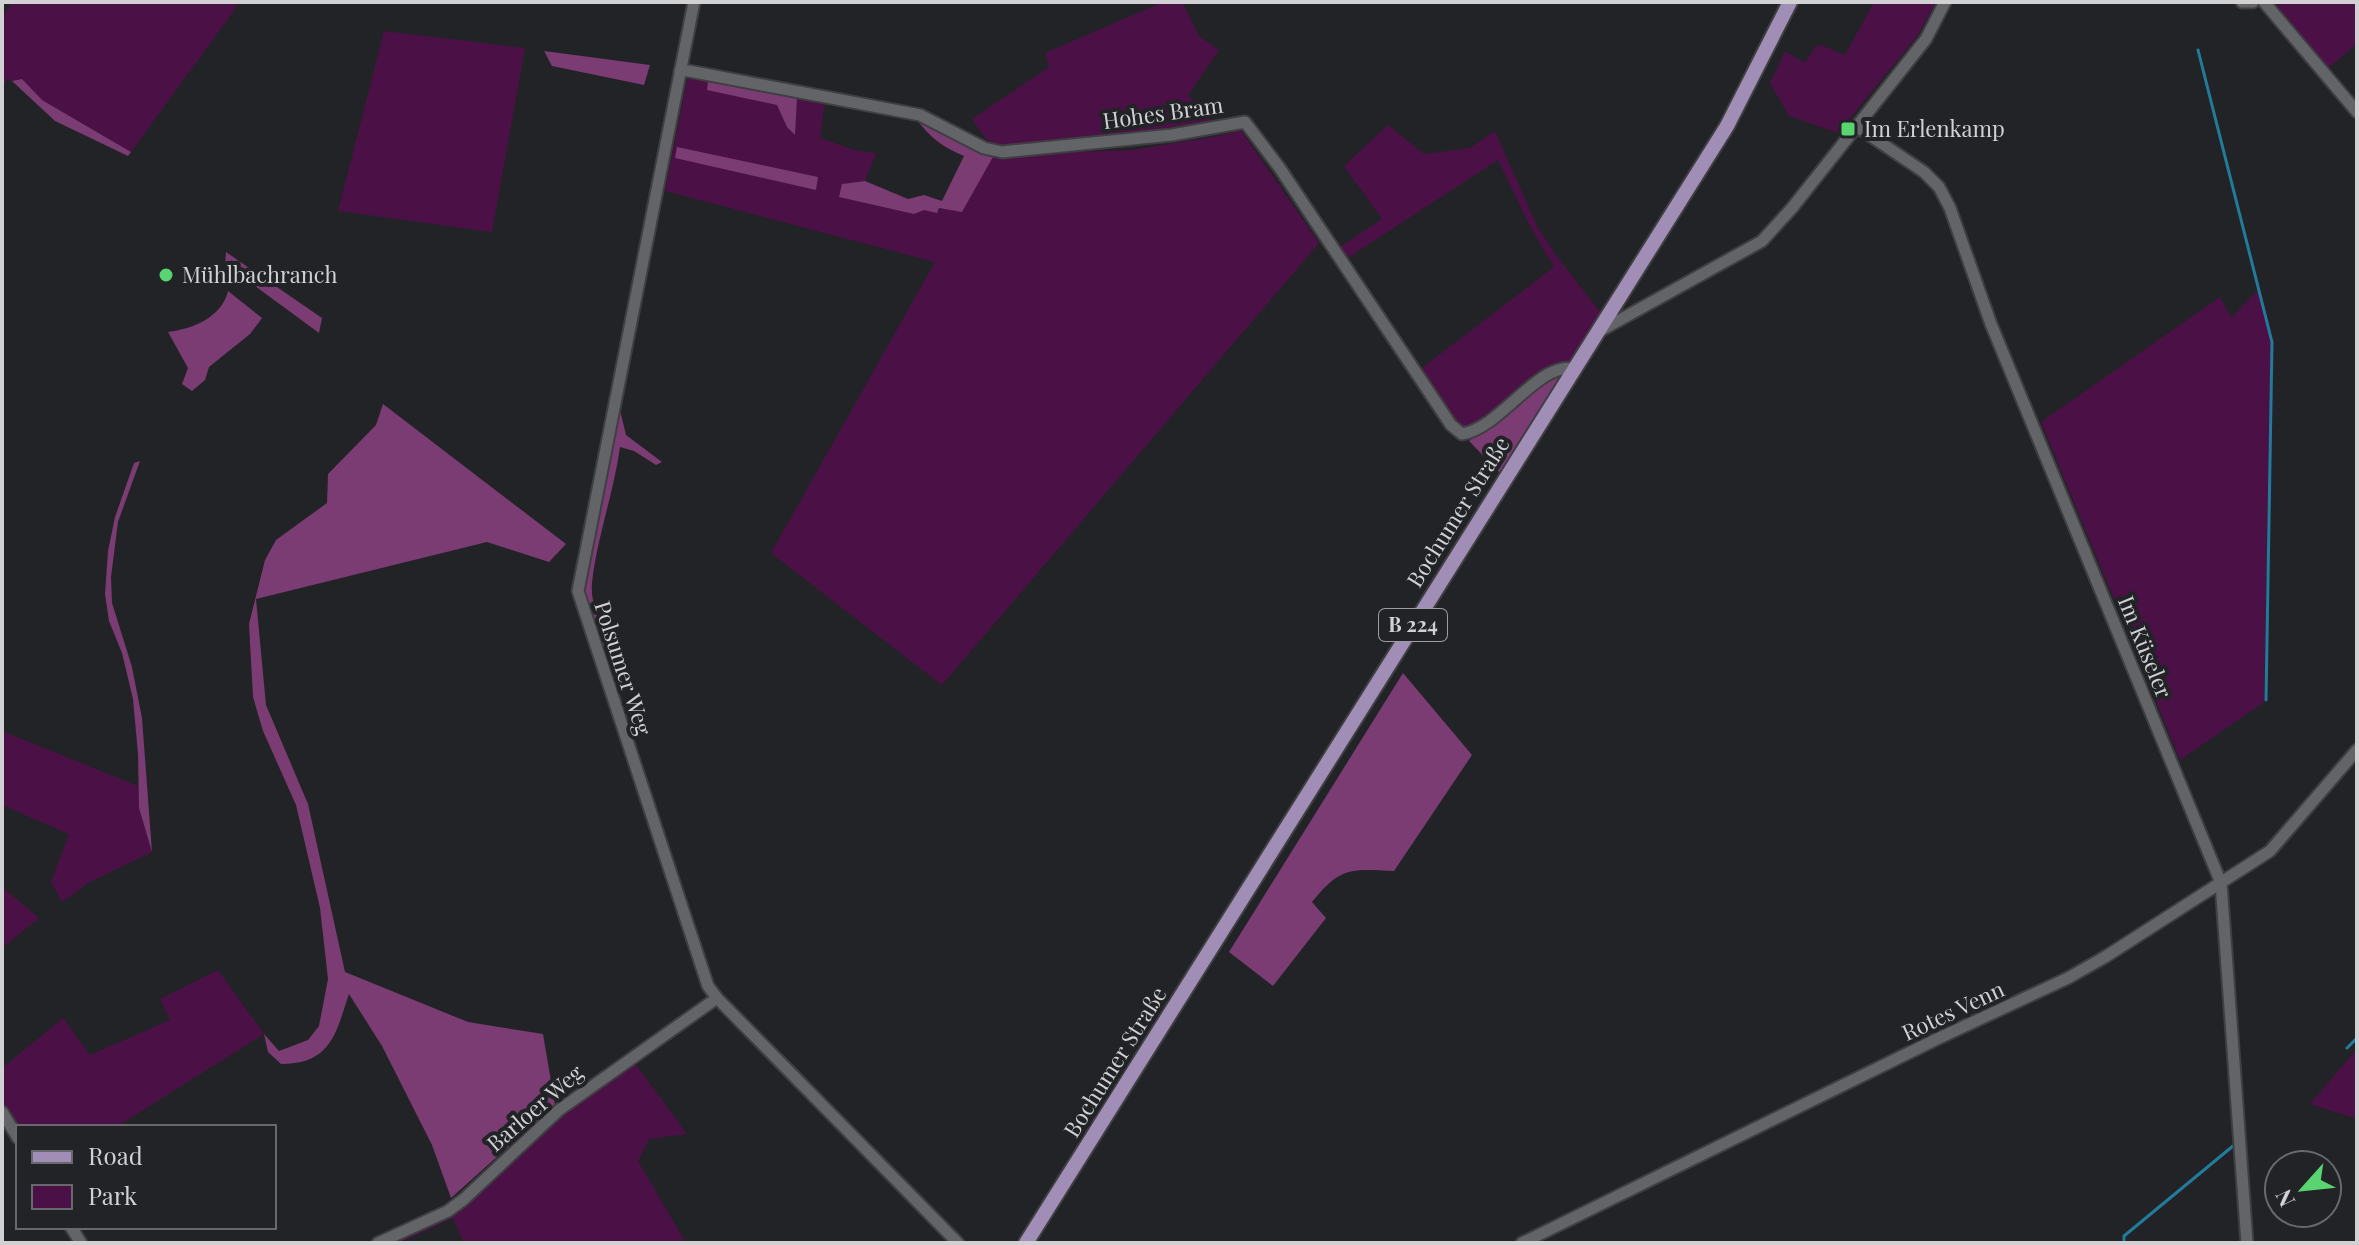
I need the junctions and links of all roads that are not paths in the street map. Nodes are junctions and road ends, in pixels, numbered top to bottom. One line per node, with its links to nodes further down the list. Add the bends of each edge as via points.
1 (694, 2): 7 (street, Polsumer Weg)
2 (1790, 2): 10 (main road, Bochumer Straße / B 224, via 1727,126)
3 (1945, 2): 9 (street, via 1926,39)
4 (2242, 2): 5 (street)
5 (2253, 2)
6 (2264, 2): 8 (street)
7 (680, 71): 11 (street, Hohes Bram, via 920,115 1002,152 1245,122 1462,434 1477,432 1553,371); 14 (street, Polsumer Weg, via 578,591 708,986)
8 (2357, 112)
9 (1856, 126): 10 (street, via 1762,241); 13 (street, Im Küseler, via 1924,172 1950,208 1991,324)
10 (1598, 332): 11 (main road, Bochumer Straße / B 224)
11 (1575, 369): 19 (main road, Bochumer Straße / B 224)
12 (2357, 750): 13 (street, Rotes Venn, via 2270,851)
13 (2221, 883): 20 (street, Rotes Venn, via 2068,978); 21 (street, Im Küseler)
14 (717, 998): 17 (street, Barloer Weg, via 571,1100 448,1211); 18 (street, Polsumer Weg)
15 (2, 1112): 16 (street)
16 (16, 1135)
17 (378, 1243)
18 (958, 1243)
19 (1026, 1243)
20 (1522, 1243)
21 (2247, 1243)

